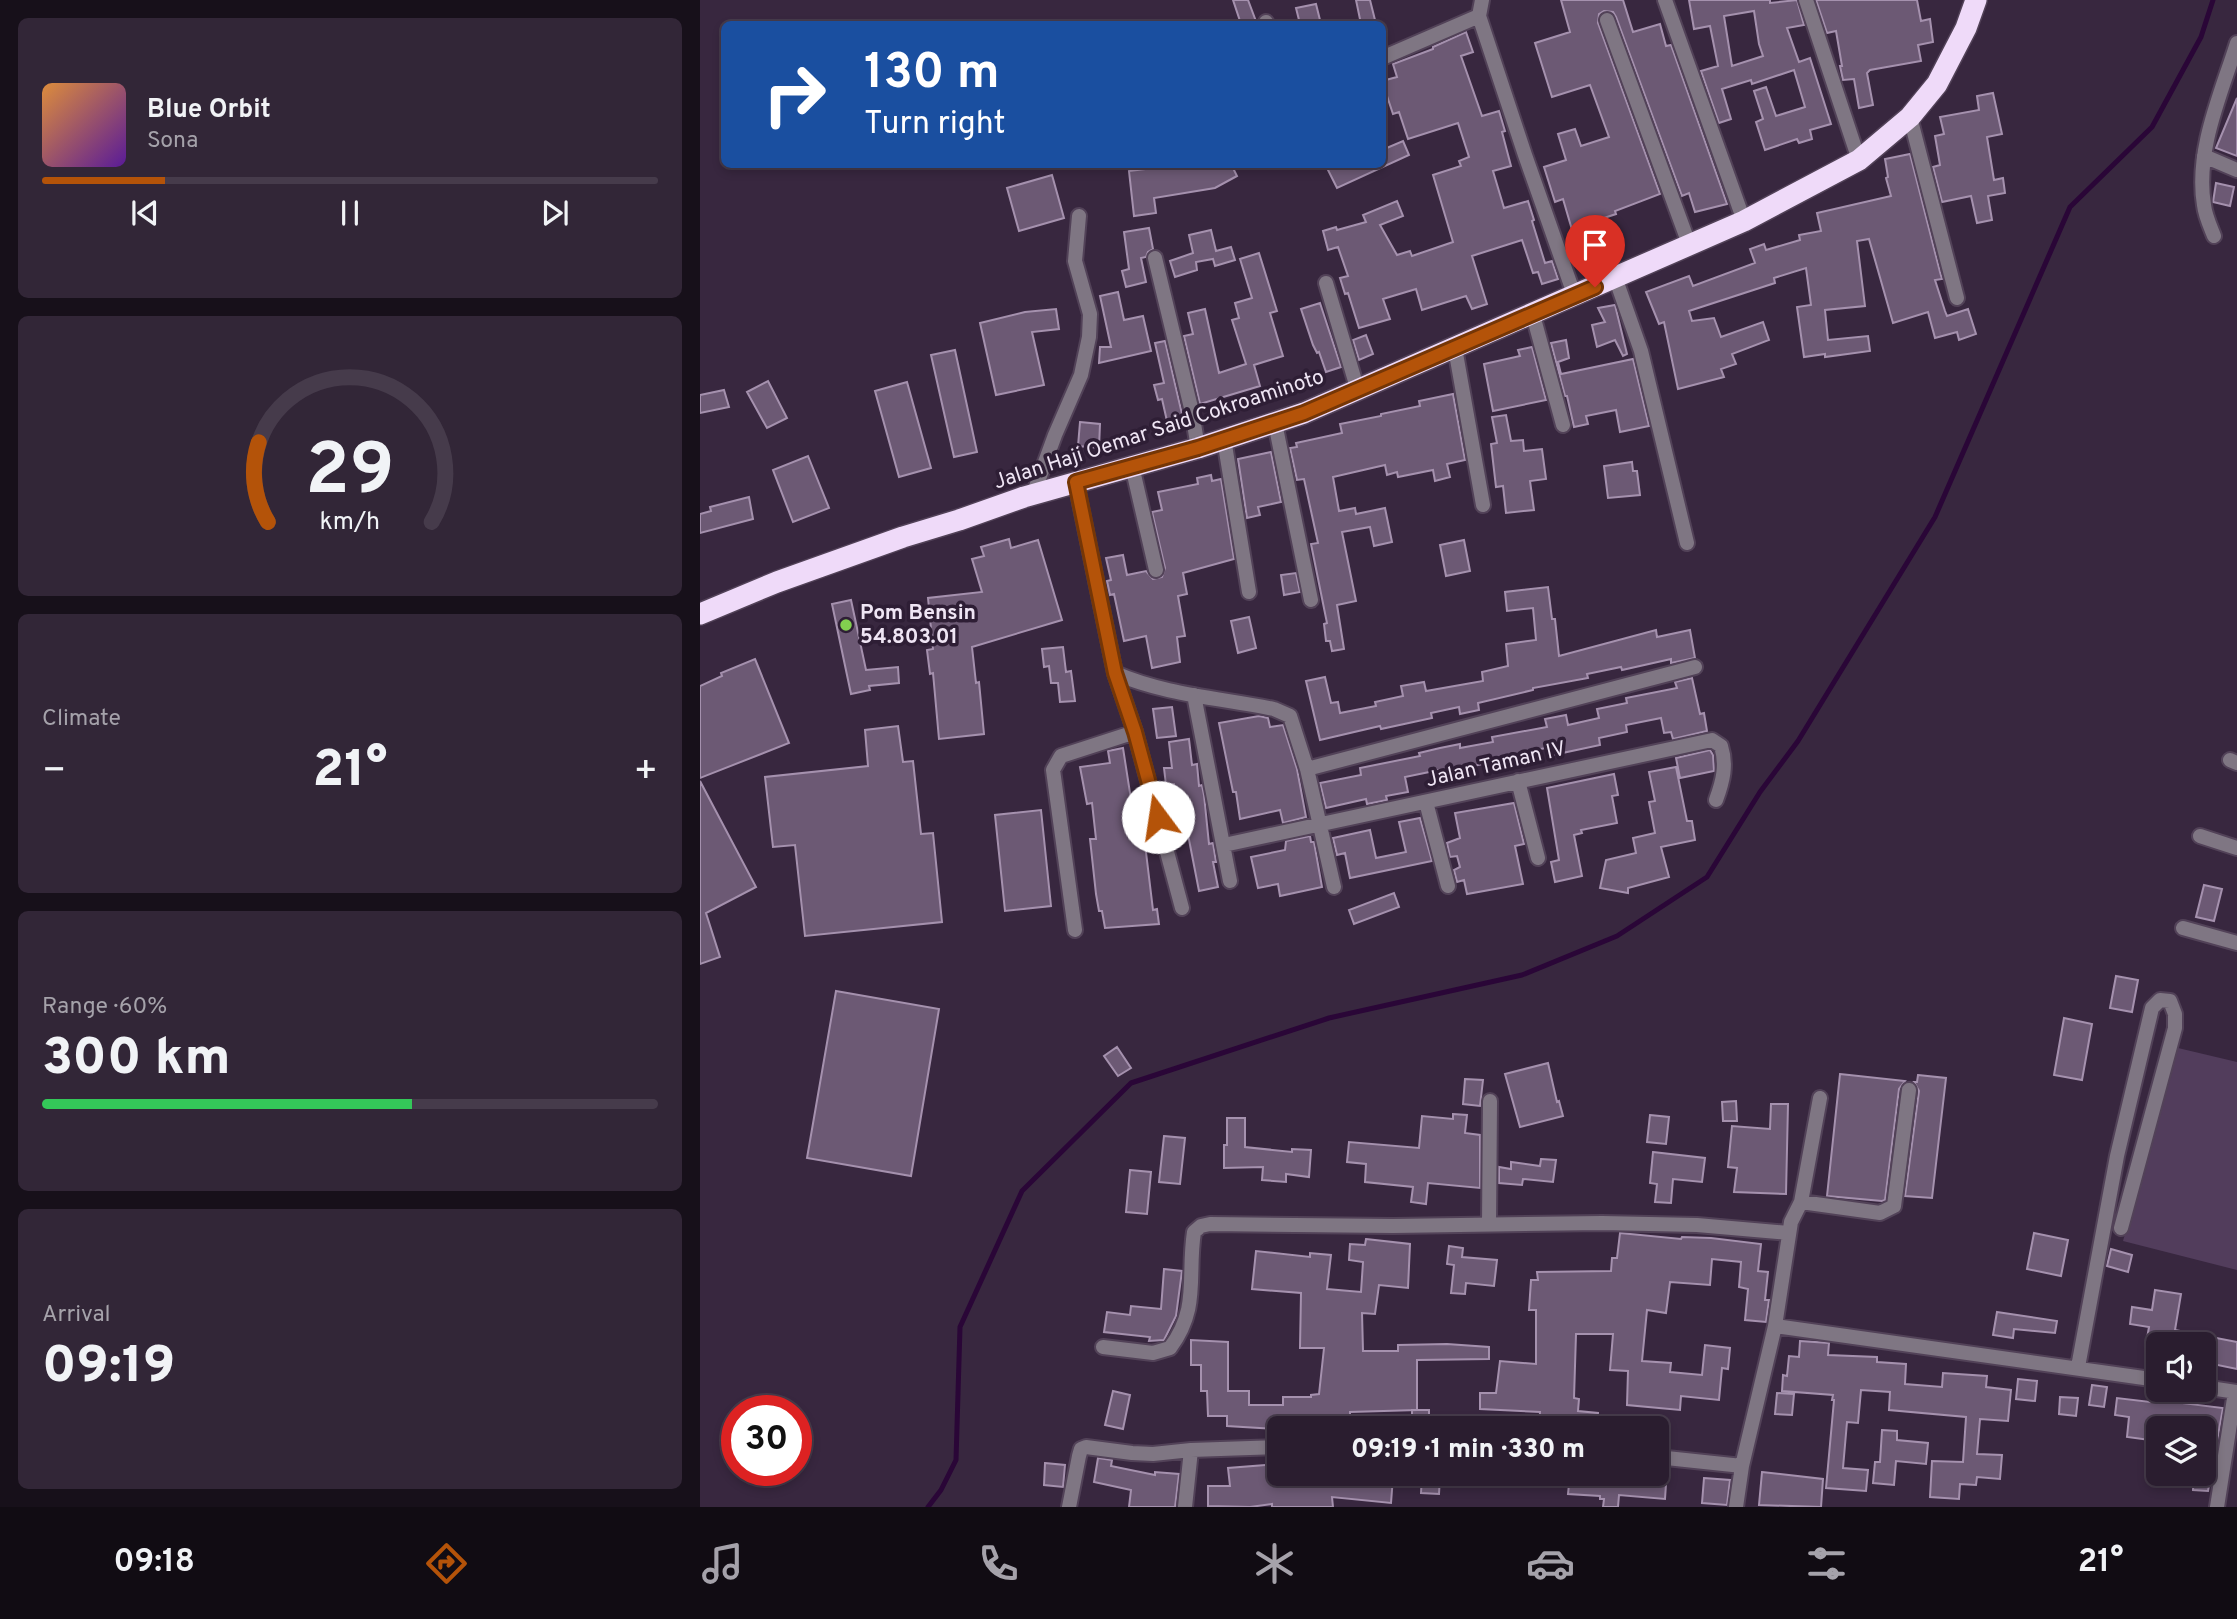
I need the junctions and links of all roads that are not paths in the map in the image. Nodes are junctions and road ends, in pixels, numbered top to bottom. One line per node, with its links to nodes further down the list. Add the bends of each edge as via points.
1 (1482, 0): 5 (street)
2 (1665, 0): 15 (street)
3 (1806, 0): 12 (street)
4 (1976, 0): 10 (highway, Jalan Haji Oemar Said Cokroaminoto, via 1937,85)
5 (1479, 16): 8 (street); 21 (street)
6 (1607, 20): 17 (street)
7 (2237, 43): 9 (street)
8 (1386, 56)
9 (2231, 84): 11 (street)
10 (1910, 117): 12 (highway, Jalan Haji Oemar Said Cokroaminoto); 22 (street)
11 (2204, 156): 13 (street); 16 (street, via 2204,207)
12 (1858, 160): 15 (highway, Jalan Haji Oemar Said Cokroaminoto)
13 (2237, 170)
14 (1079, 216): 32 (street, via 1075,261 1090,314 1089,337 1081,375)
15 (1744, 222): 17 (highway, Jalan Haji Oemar Said Cokroaminoto)
16 (2214, 236)
17 (1689, 244): 19 (highway, Jalan Haji Oemar Said Cokroaminoto)
18 (1155, 258): 29 (street)
19 (1615, 277): 21 (highway, Jalan Haji Oemar Said Cokroaminoto); 34 (street, via 1641,351)
20 (1326, 284): 25 (street)
21 (1575, 297): 23 (highway, Jalan Haji Oemar Said Cokroaminoto)
22 (1957, 298)
23 (1532, 314): 24 (highway, Jalan Haji Oemar Said Cokroaminoto); 27 (street)
24 (1455, 348): 25 (highway, Jalan Haji Oemar Said Cokroaminoto); 33 (street)
25 (1358, 391): 26 (highway, Jalan Haji Oemar Said Cokroaminoto)
26 (1275, 423): 28 (highway, Jalan Haji Oemar Said Cokroaminoto); 37 (street)
27 (1563, 425)
28 (1224, 439): 29 (highway, Jalan Haji Oemar Said Cokroaminoto); 36 (street)
29 (1198, 448): 30 (highway, Jalan Haji Oemar Said Cokroaminoto)
30 (1132, 467): 31 (highway, Jalan Haji Oemar Said Cokroaminoto); 35 (street)
31 (1076, 482): 32 (highway, Jalan Haji Oemar Said Cokroaminoto); 40 (street)
32 (1033, 495): 38 (highway, Jalan Haji Oemar Said Cokroaminoto, via 873,547)
33 (1483, 505)
34 (1687, 542)
35 (1156, 570)
36 (1249, 592)
37 (1311, 600)
38 (700, 614)
39 (1695, 667): 43 (street)
40 (1115, 673): 41 (street); 42 (street)
41 (1194, 695): 43 (street, via 1290,716); 49 (street)
42 (1135, 732): 55 (street); 57 (street, via 1061,756 1053,770)
43 (1307, 769): 47 (street)
44 (1518, 781): 45 (street, Jalan Taman IV, via 1712,740 1721,746 1724,762); 46 (street, Jalan Taman IV); 51 (street)
45 (1716, 800)
46 (1426, 802): 47 (street, Jalan Taman IV); 53 (street)
47 (1321, 826): 49 (street, Jalan Taman IV); 54 (street)
48 (2200, 836): 50 (street)
49 (1224, 845): 52 (street)
50 (2237, 848)
51 (1538, 858)
52 (1230, 881)
53 (1448, 886)
54 (1334, 887)
55 (1182, 908)
56 (2183, 928): 58 (street)
57 (1075, 930)
58 (2237, 943)
59 (1909, 1090): 62 (street, via 1894,1206 1880,1213)
60 (1820, 1098): 62 (street)
61 (1490, 1101): 63 (street)
62 (1801, 1202): 65 (street)
63 (1489, 1224): 65 (street, via 1697,1225); 67 (street, via 1201,1226 1194,1231 1189,1308 1172,1345 1153,1353)
64 (2120, 1228): 68 (street, via 2175,1028 2171,1001 2161,1000 2152,1008 2117,1156)
65 (1789, 1234): 66 (street)
66 (1775, 1326): 68 (street); 75 (street)
67 (1103, 1347)
68 (2078, 1367): 69 (street)
69 (2146, 1378)
70 (2216, 1389): 71 (street)
71 (2236, 1392): 79 (street)
72 (1267, 1447): 73 (street)
73 (1191, 1450): 76 (street, via 1142,1454 1081,1449); 77 (street)
74 (1669, 1458): 75 (street)
75 (1742, 1466): 78 (street)
76 (1069, 1507)
77 (1185, 1507)
78 (1736, 1507)
79 (2217, 1507)

